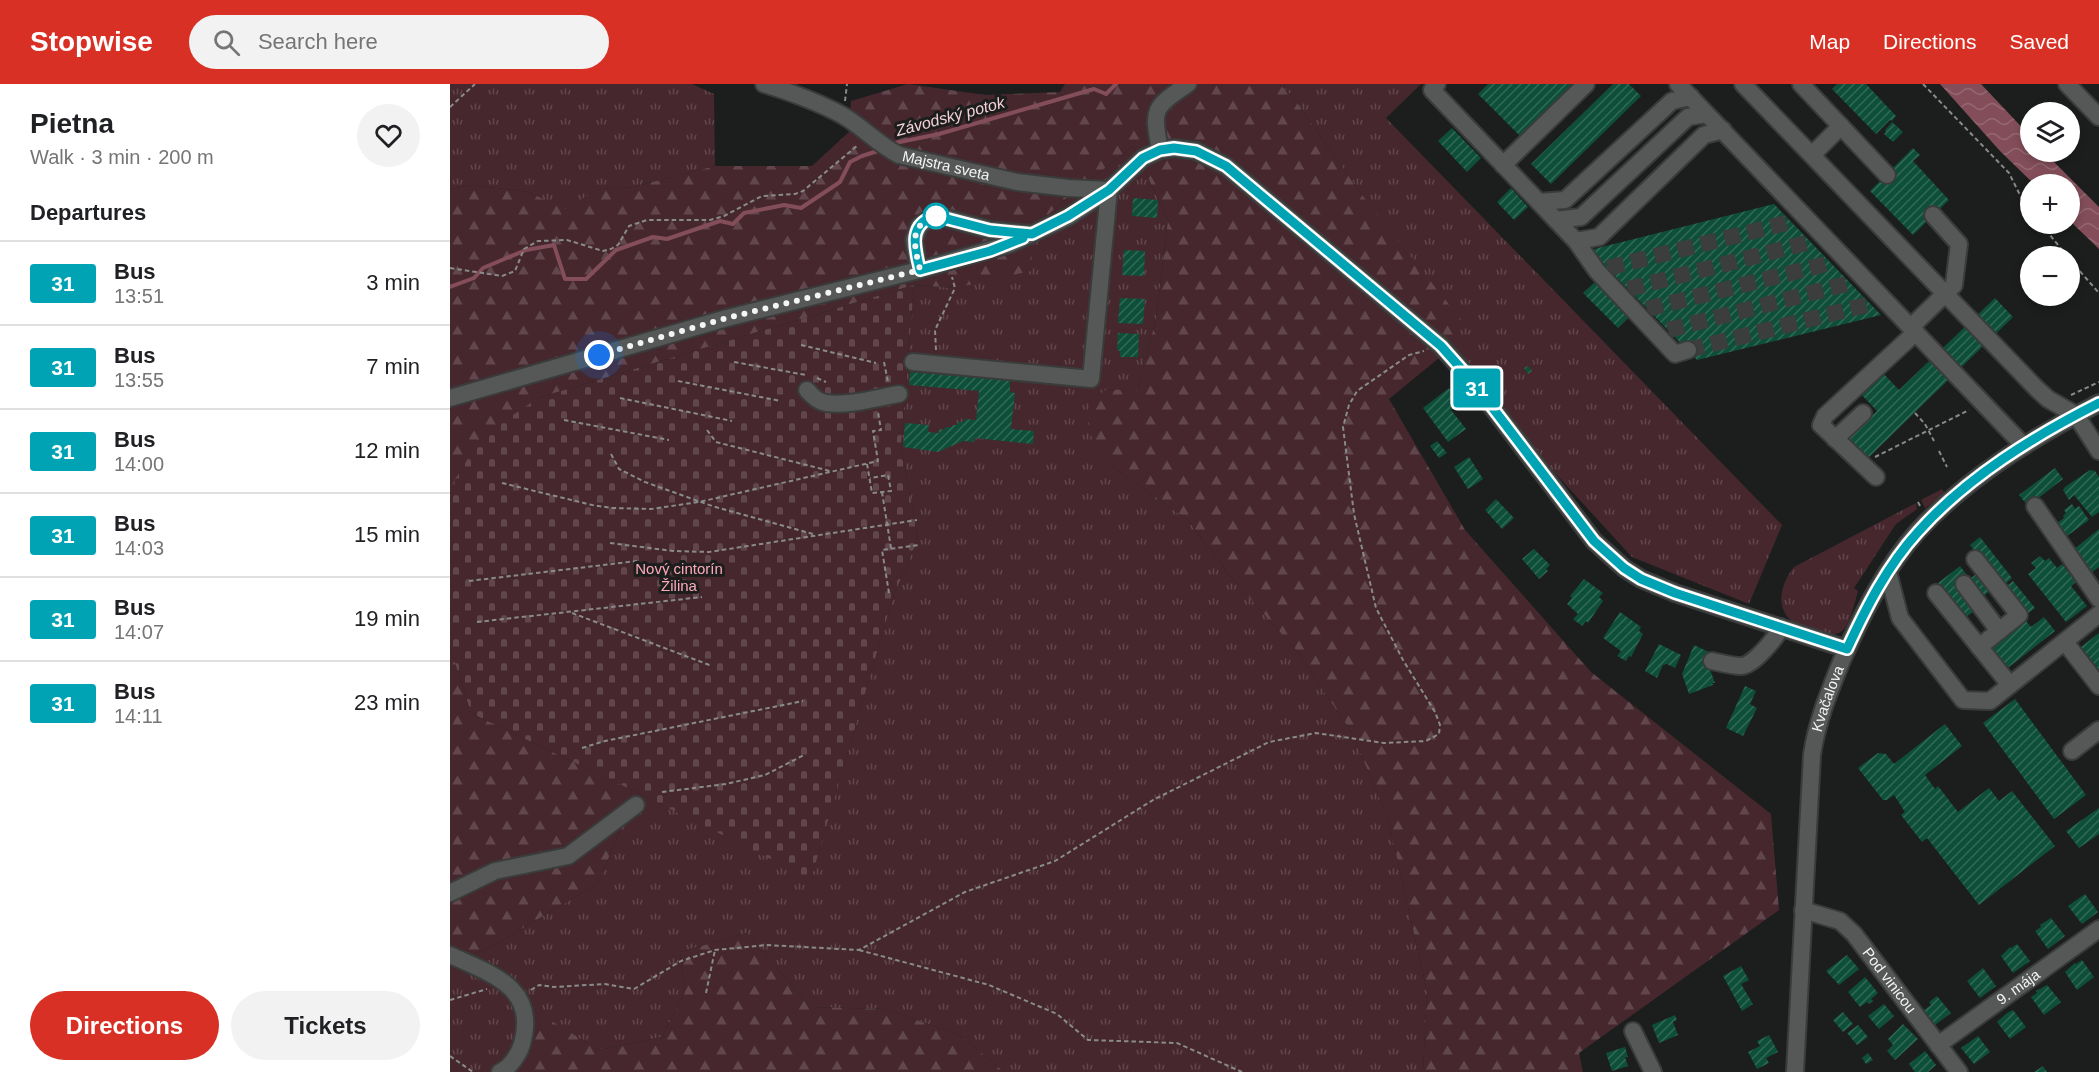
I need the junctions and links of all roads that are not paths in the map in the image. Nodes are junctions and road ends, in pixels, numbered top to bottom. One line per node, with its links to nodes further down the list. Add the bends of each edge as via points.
1 (764, 84): 18 (street, Majstra sveta, via 843,116 898,155 1017,182)
2 (1188, 84): 14 (street, via 1162,102 1155,120)
3 (1437, 84): 16 (street, via 1432,90)
4 (1586, 84): 16 (street)
5 (1678, 84): 9 (street)
6 (1743, 84): 15 (street)
7 (1801, 84): 12 (street)
8 (2067, 84): 11 (street)
9 (1691, 97): 10 (street); 19 (street, via 1672,101 1565,200)
10 (1706, 114): 13 (street); 21 (street, via 1688,117 1581,217)
11 (2099, 117)
12 (1841, 126): 15 (street); 17 (street)
13 (1723, 130): 23 (street, via 1704,135 1599,237); 26 (street, via 1798,220 1877,302)
14 (1160, 150): 18 (street, via 1143,158); 46 (street, via 1196,151 1226,166 1441,346 1608,556 1641,579 1675,593)
15 (1812, 155): 25 (street)
16 (1503, 165): 19 (street)
17 (1887, 175)
18 (1109, 190): 22 (street); 28 (street, via 1091,379)
19 (1539, 202): 21 (street)
20 (1933, 216): 25 (street, via 1959,244 1954,285)
21 (1556, 220): 23 (street)
22 (1032, 234): 24 (street, via 990,251); 24 (street, via 930,218 919,226 914,240)
23 (1576, 241): 27 (street, via 1662,331 1675,354)
24 (920, 270): 31 (street, via 727,318)
25 (1946, 294): 26 (street); 34 (street, via 2048,399)
26 (1913, 329): 35 (street, via 1825,416 1821,425); 36 (street)
27 (1688, 350)
28 (913, 362)
29 (810, 381): 30 (street, via 815,399 825,403)
30 (888, 396)
31 (450, 398)
32 (2099, 403): 34 (street, Kvačalova)
33 (1863, 413): 35 (street)
34 (2076, 415): 36 (street, Kvačalova); 37 (street)
35 (1835, 439): 38 (street)
36 (2024, 446): 41 (street, Kvačalova, via 1979,477 1930,520)
37 (2099, 451)
38 (1871, 472)
39 (2035, 506): 43 (street)
40 (1975, 559): 47 (street, via 2019,615)
41 (1888, 572): 50 (street, Kvačalova); 52 (street, via 1900,618 1963,700 1990,701)
42 (1964, 584): 47 (street)
43 (2096, 588)
44 (1935, 593): 49 (street)
45 (2099, 614): 48 (street)
46 (1781, 627): 50 (street); 51 (street, via 1750,663 1742,666)
47 (1999, 631): 49 (street)
48 (2065, 642): 52 (street); 53 (street)
49 (1979, 647): 52 (street)
50 (1847, 649): 58 (street, Kvačalova, via 1823,707 1812,755)
51 (1712, 661)
52 (2010, 685)
53 (2099, 686)
54 (2099, 730): 55 (street)
55 (2072, 751)
56 (636, 805): 57 (street, via 568,856 495,871)
57 (450, 893)
58 (1803, 910): 62 (street, Pod vinicou, via 1847,927); 65 (street, Kvačalova)
59 (2099, 928): 62 (street, 9. mája)
60 (450, 956): 63 (street, via 494,975 509,985 519,999 525,1030 519,1051)
61 (1633, 1031): 64 (street)
62 (1938, 1045): 66 (street, Pod vinicou)
63 (500, 1072)
64 (1653, 1072)
65 (1795, 1072)
66 (1959, 1072)

